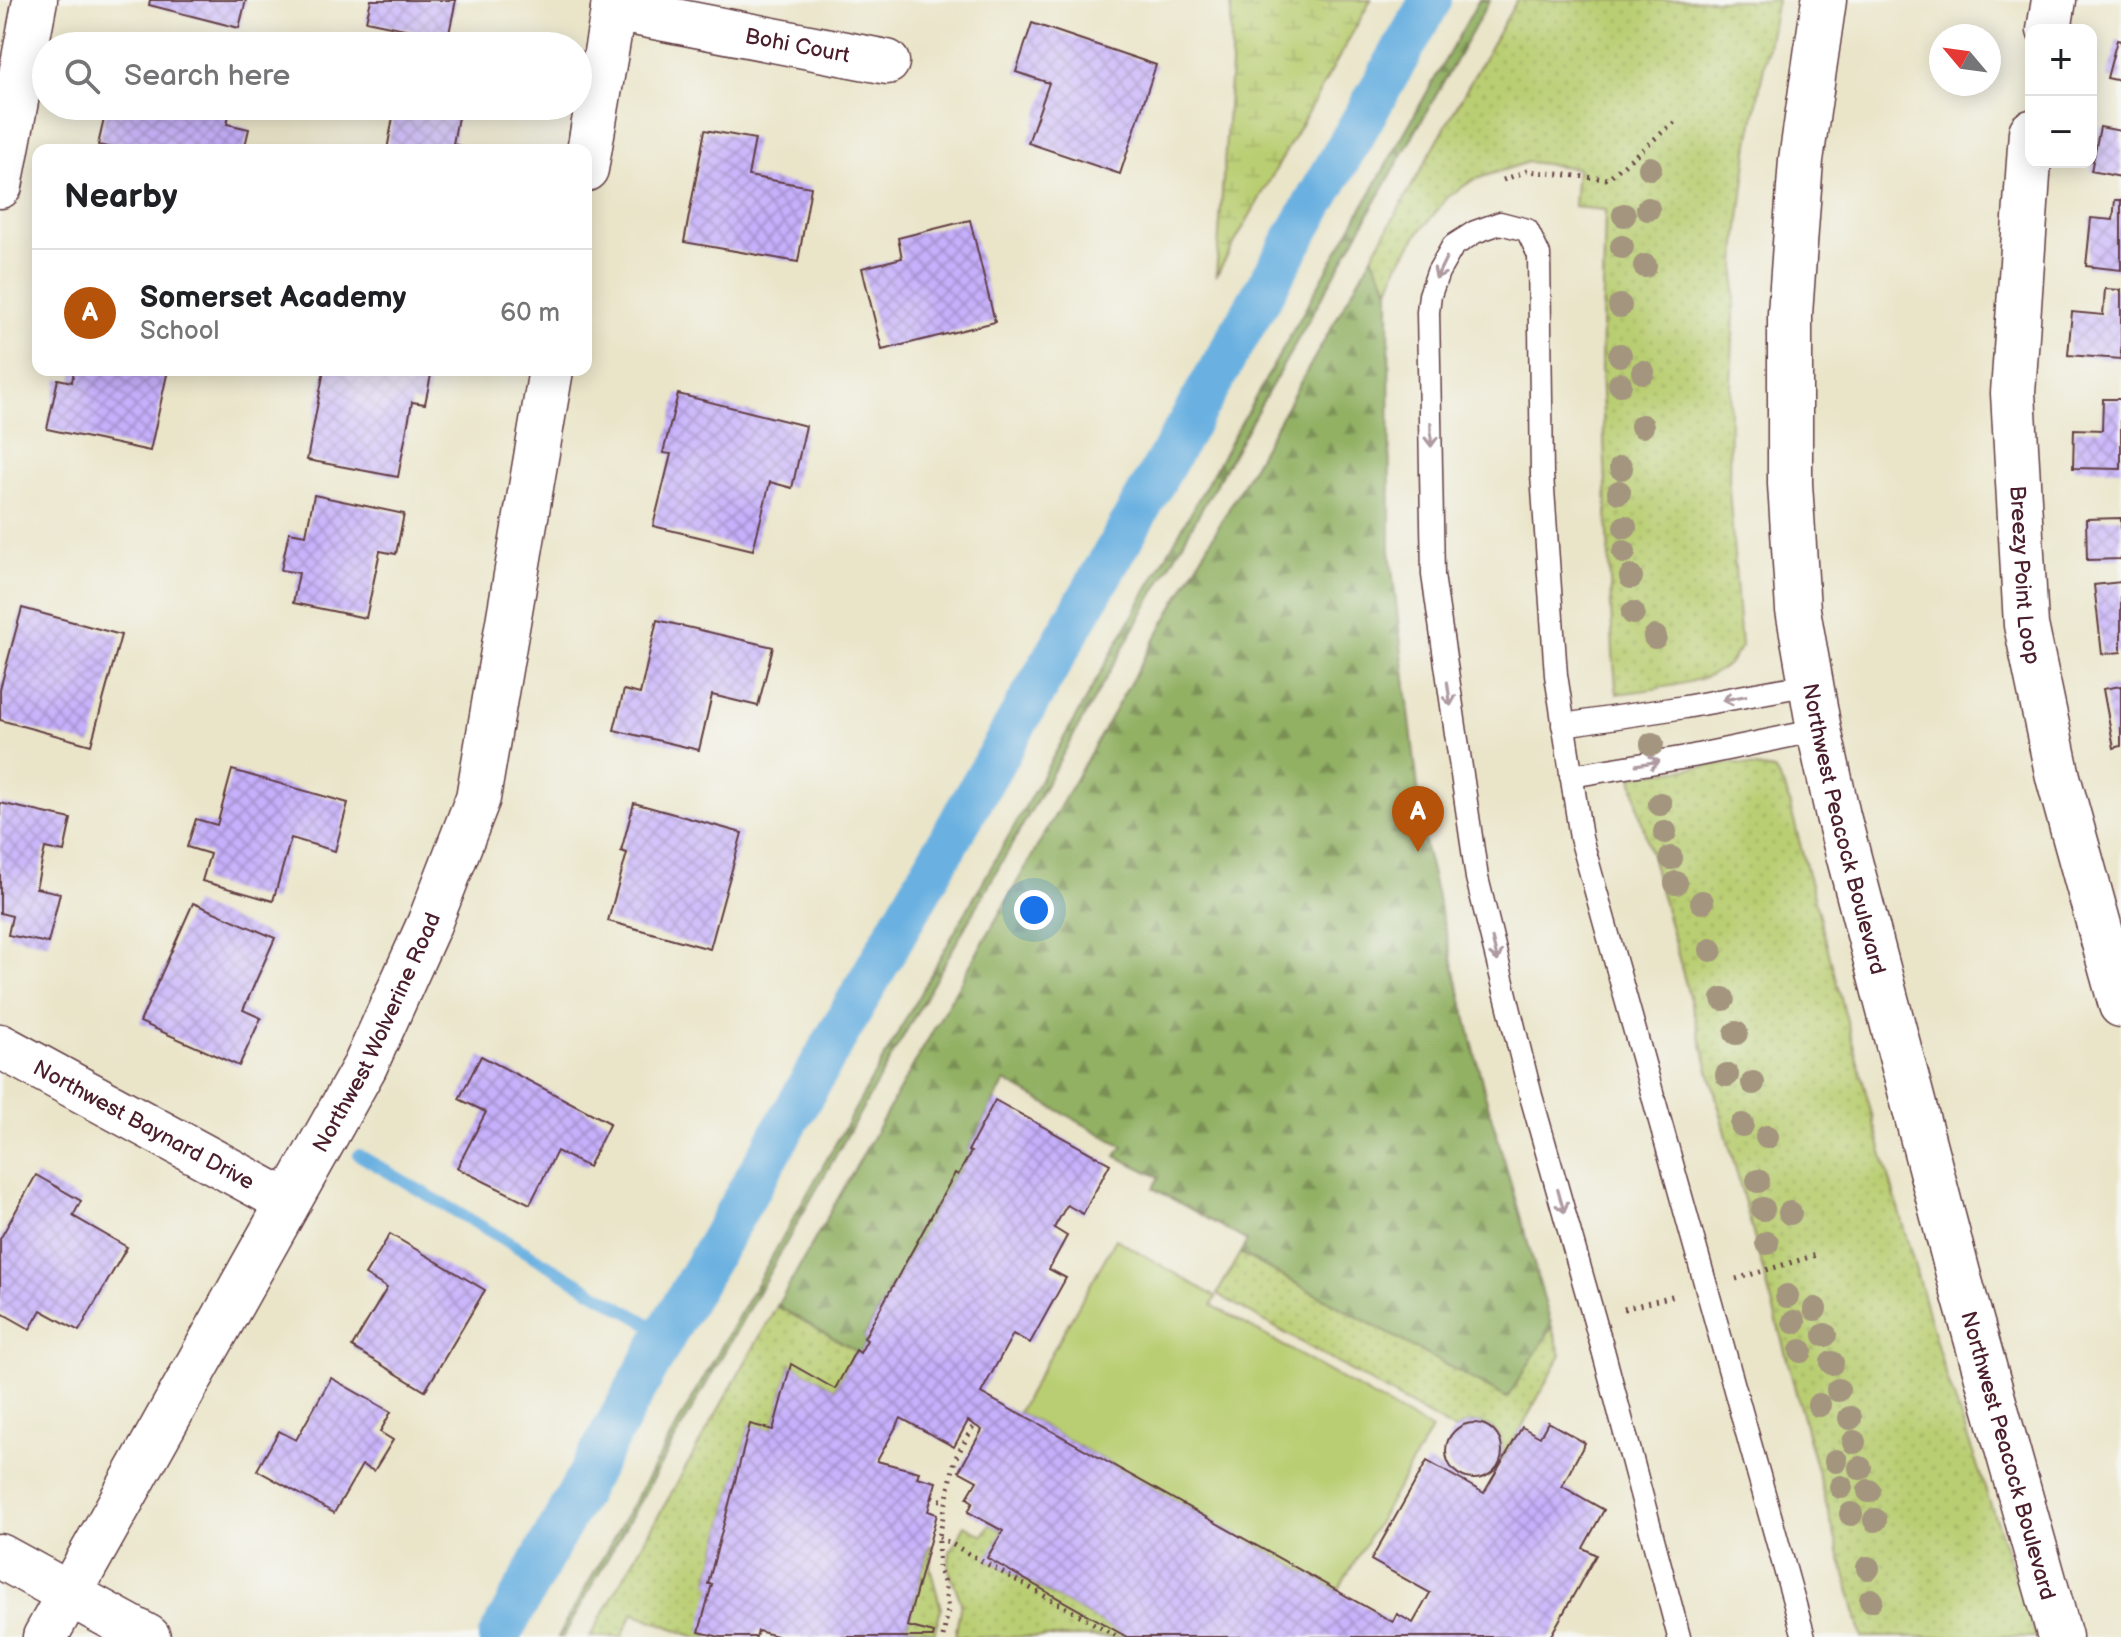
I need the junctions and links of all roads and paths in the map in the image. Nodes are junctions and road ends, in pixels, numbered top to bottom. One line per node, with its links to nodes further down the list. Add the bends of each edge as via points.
1 (35, 0): 11 (street)
2 (1824, 0): 13 (street, Northwest Peacock Boulevard, via 1801,160 1790,314 1791,500 1798,610)
3 (2054, 0): 5 (street)
4 (614, 4): 6 (street, Bohi Court); 8 (street)
5 (2050, 24)
6 (887, 62)
7 (1677, 120): 10 (path, via 1607,179 1527,171)
8 (590, 144)
9 (2029, 168): 17 (street, Breezy Point Loop, via 2013,393 2026,625 2058,777)
10 (1503, 180)
11 (0, 186)
12 (550, 376): 19 (street, Northwest Wolverine Road, via 478,798 365,1066)
13 (1811, 684): 14 (lane, one-way to 14); 15 (street, Northwest Peacock Boulevard)
14 (1563, 725): 16 (lane); 30 (lane, one-way to 30, via 1542,475 1539,255 1527,230 1500,223 1453,246 1430,295 1433,575 1477,878)
15 (1819, 730): 16 (lane, one-way to 15); 32 (street, Northwest Peacock Boulevard, via 1956,1267)
16 (1571, 776): 31 (lane, via 1581,838)
17 (2119, 991)
18 (0, 1046): 19 (street, Northwest Baynard Drive)
19 (288, 1202): 25 (street, Northwest Wolverine Road)
20 (974, 1425): 22 (path, via 955,1459)
21 (932, 1497): 22 (path)
22 (947, 1502): 23 (path)
23 (939, 1537): 28 (path, via 938,1568 948,1610); 29 (path)
24 (0, 1556): 25 (street)
25 (70, 1594): 26 (street, Northwest Wolverine Road); 27 (street)
26 (45, 1637)
27 (148, 1637)
28 (943, 1637)
29 (1118, 1637)
30 (1679, 1637)
31 (1804, 1637)
32 (2060, 1637)

